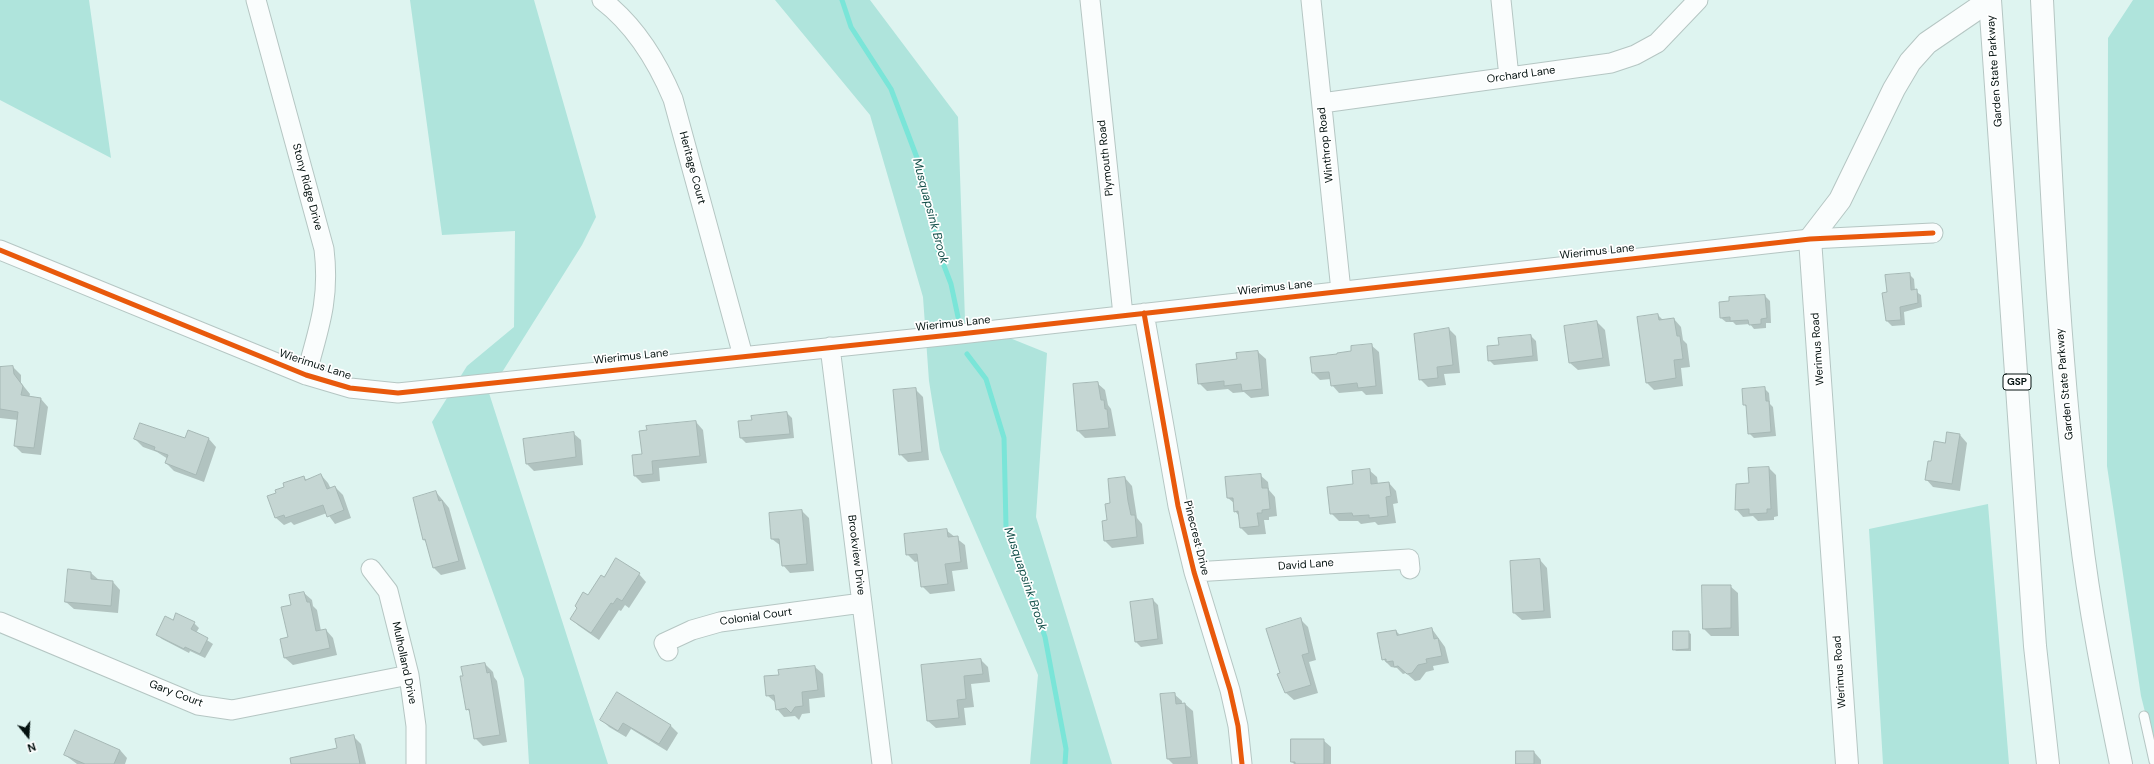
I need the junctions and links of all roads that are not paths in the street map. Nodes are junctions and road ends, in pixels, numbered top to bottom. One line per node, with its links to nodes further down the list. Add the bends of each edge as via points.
1 (256, 0): 19 (street, Stony Ridge Drive, via 324,249 326,299)
2 (602, 0): 18 (street, Heritage Court, via 627,23 646,46 662,72 673,99)
3 (1090, 0): 16 (street, Plymouth Road)
4 (1311, 0): 10 (street, Winthrop Road)
5 (1501, 0): 9 (street)
6 (1698, 0): 9 (street, Orchard Lane, via 1657,43 1635,55 1611,63)
7 (1990, 0): 12 (main road, via 1936,36 1910,62 1894,89 1840,200); 33 (main road, Garden State Parkway / GSP, via 2035,646)
8 (2042, 0): 34 (main road, Garden State Parkway, via 2070,443 2093,619)
9 (1509, 77): 10 (street, Orchard Lane)
10 (1322, 103): 14 (street, Winthrop Road)
11 (1933, 234): 12 (street, Wierimus Lane)
12 (1810, 239): 14 (street, Wierimus Lane); 32 (main road, Werimus Road)
13 (0, 250): 19 (street, Wierimus Lane)
14 (1341, 291): 15 (street, Wierimus Lane)
15 (1144, 313): 16 (street, Wierimus Lane); 22 (street, Pinecrest Drive, via 1178,506)
16 (1123, 315): 17 (street, Wierimus Lane)
17 (830, 347): 18 (street, Wierimus Lane); 23 (street, Brookview Drive)
18 (743, 356): 19 (street, Wierimus Lane, via 398,392 350,388)
19 (306, 375)
20 (1410, 569): 22 (street, David Lane, via 1409,559)
21 (371, 570): 26 (street, Mulholland Drive, via 388,591)
22 (1194, 572): 31 (street, Pinecrest Drive, via 1230,690 1238,726)
23 (862, 603): 25 (street, Colonial Court, via 720,622 692,630 664,643); 30 (street, Brookview Drive)
24 (0, 622): 26 (street, Gary Court, via 198,705 219,709 232,710)
25 (668, 651)
26 (409, 675): 29 (street, Mulholland Drive, via 416,726)
27 (2144, 716): 28 (lane)
28 (2154, 761)
29 (416, 764)
30 (882, 764)
31 (1242, 764)
32 (1846, 764)
33 (2048, 764)
34 (2121, 764)

